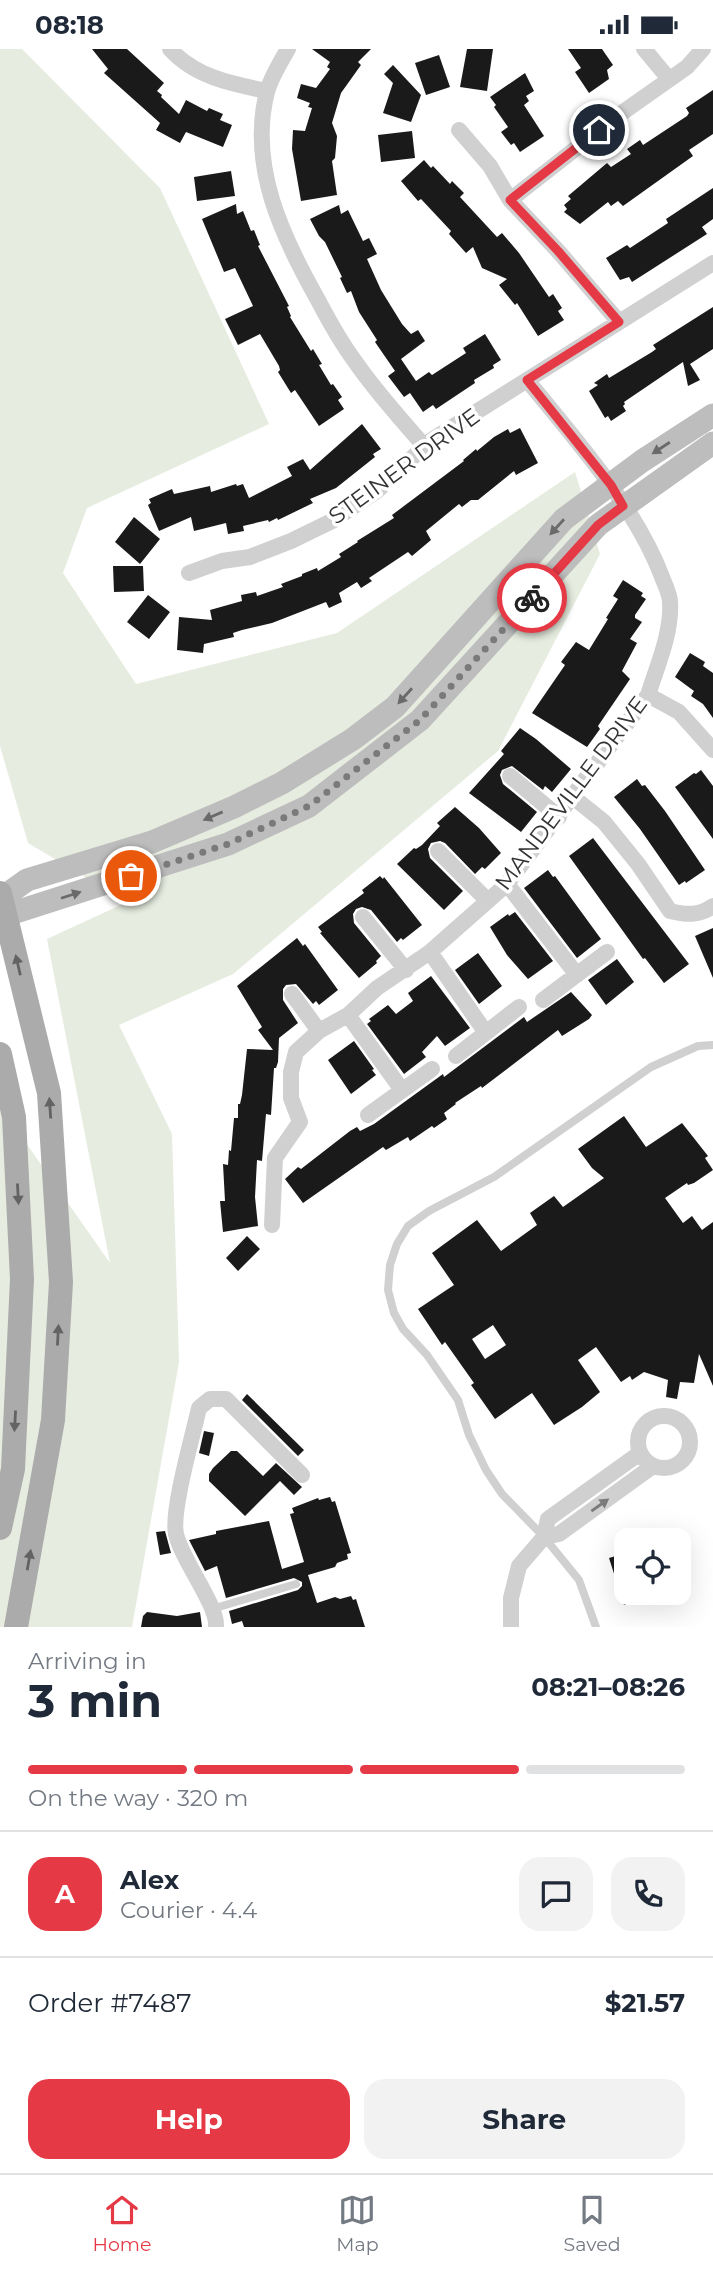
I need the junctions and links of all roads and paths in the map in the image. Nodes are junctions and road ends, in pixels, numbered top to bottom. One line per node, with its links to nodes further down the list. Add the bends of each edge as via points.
1 (170, 49): 6 (street, via 219,81)
2 (288, 49): 6 (street)
3 (644, 49): 5 (street)
4 (703, 49): 5 (street)
5 (669, 79): 8 (street)
6 (267, 91): 14 (street, via 262,133 265,175 299,268 354,361)
7 (459, 130): 8 (street, via 491,166)
8 (510, 200): 10 (street)
9 (713, 263): 10 (street, STEINER DRIVE)
10 (619, 322): 11 (street, STEINER DRIVE)
11 (527, 380): 14 (street, STEINER DRIVE); 15 (street, MANDEVILLE DRIVE)
12 (713, 415): 15 (main road, one-way to 15)
13 (713, 443): 16 (main road)
14 (425, 447): 17 (street, STEINER DRIVE, via 378,490 332,521 250,557)
15 (611, 485): 16 (street, MANDEVILLE DRIVE); 26 (main road, one-way to 26, via 564,519 395,707 353,739 234,807 152,842 27,880)
16 (623, 506): 18 (street, MANDEVILLE DRIVE, via 656,560 670,600 669,622); 26 (main road, one-way to 16, via 228,844 309,806 420,720 598,525)
17 (189, 573)
18 (648, 695): 19 (street, via 679,712); 21 (street, MANDEVILLE DRIVE)
19 (713, 750)
20 (510, 776): 22 (street)
21 (573, 797): 22 (street, MANDEVILLE DRIVE); 27 (street, via 604,822 670,911 687,915)
22 (559, 817): 24 (street, MANDEVILLE DRIVE)
23 (438, 851): 25 (street)
24 (507, 884): 25 (street, MANDEVILLE DRIVE); 32 (street)
25 (488, 901): 29 (street, MANDEVILLE DRIVE)
26 (2, 905): 53 (main road, one-way to 26, via 53,1420 61,1282 49,1093)
27 (713, 906)
28 (362, 917): 31 (street)
29 (430, 952): 31 (street, MANDEVILLE DRIVE); 38 (street)
30 (607, 952): 32 (street)
31 (406, 970): 36 (street, MANDEVILLE DRIVE, via 377,988)
32 (577, 975): 34 (street)
33 (292, 994): 37 (street)
34 (543, 1000)
35 (519, 1007): 38 (street)
36 (348, 1015): 37 (street, MANDEVILLE DRIVE); 43 (street)
37 (319, 1031): 45 (street, MANDEVILLE DRIVE, via 296,1052 291,1072 290,1098 300,1122 275,1158)
38 (486, 1033): 41 (street)
39 (713, 1045): 50 (lane, via 698,1046 651,1067 494,1177 429,1211 408,1226 397,1244 388,1290 394,1313 458,1400 469,1434 502,1494)
40 (0, 1054): 49 (main road, one-way to 49, via 14,1117 22,1279 13,1469)
41 (456, 1056)
42 (432, 1069): 43 (street)
43 (402, 1090): 44 (street)
44 (368, 1115)
45 (272, 1225)
46 (640, 1453): 47 (street); 47 (street, via 639,1435 649,1420 666,1415 682,1423 690,1439 685,1456 671,1467); 50 (street, via 548,1519)
47 (653, 1466): 50 (street, one-way to 47, via 559,1534)
48 (302, 1475): 52 (street, via 226,1399 210,1399 200,1408 176,1513 176,1533)
49 (0, 1528)
50 (544, 1537): 55 (street, via 519,1566 511,1598); 56 (lane, via 579,1580)
51 (296, 1584): 52 (lane)
52 (212, 1609): 54 (street)
53 (16, 1627)
54 (216, 1627)
55 (511, 1627)
56 (596, 1627)

